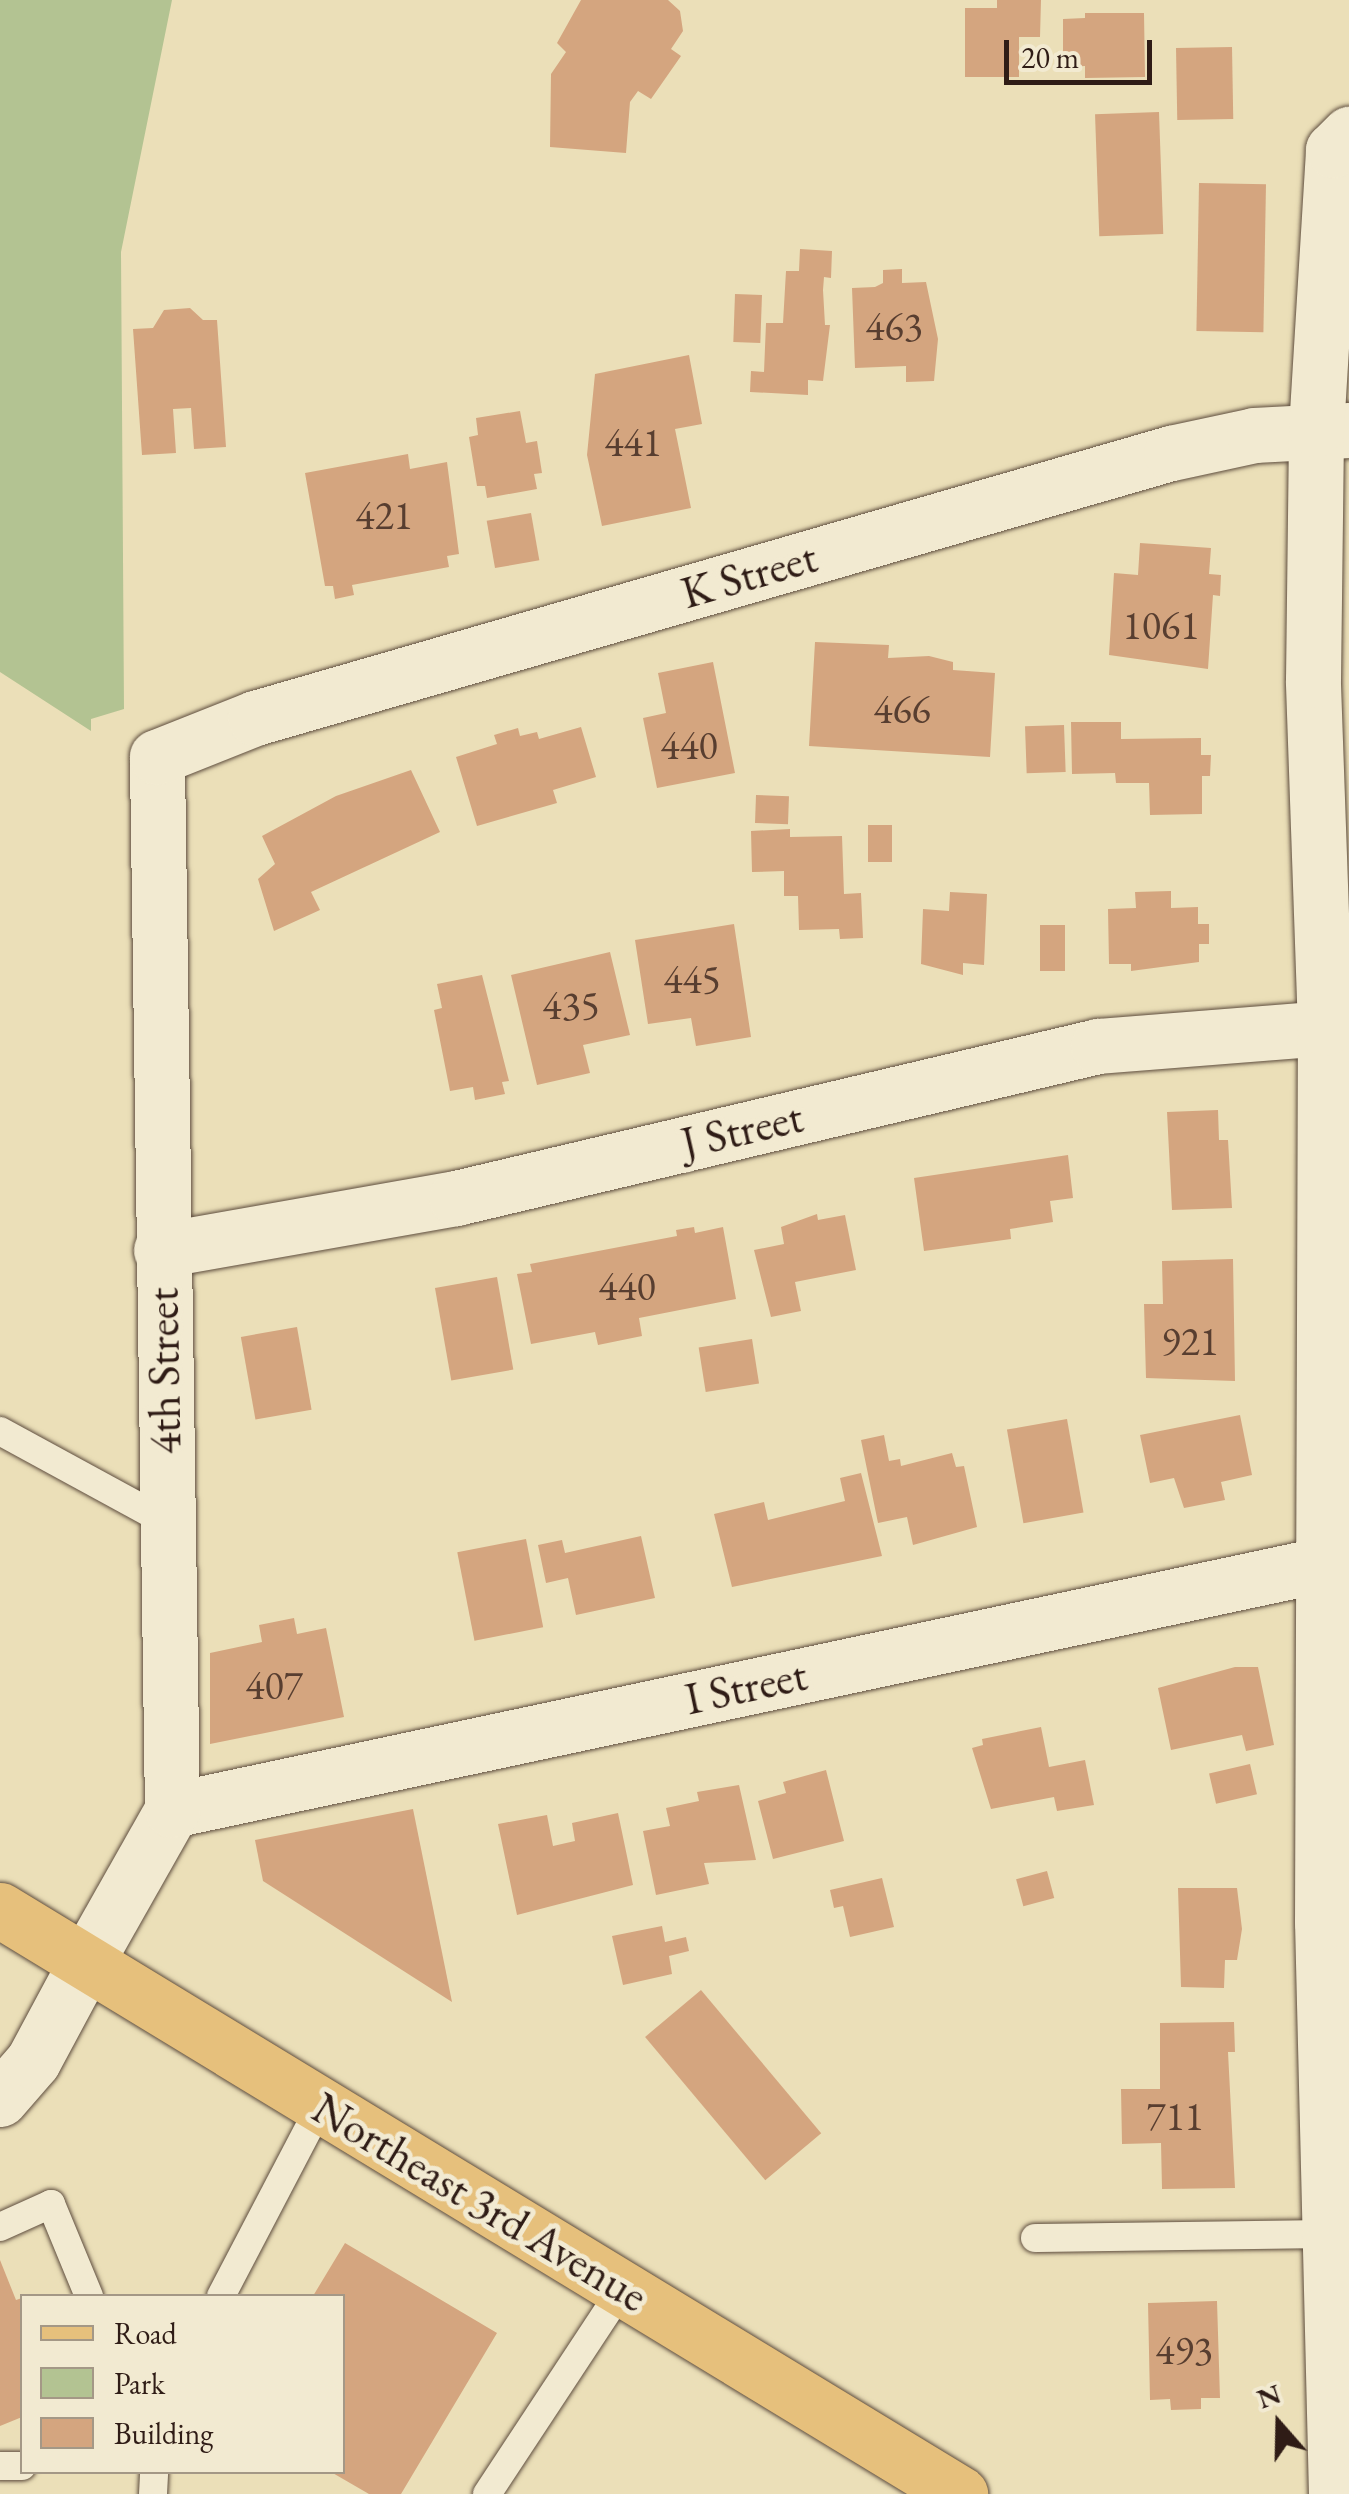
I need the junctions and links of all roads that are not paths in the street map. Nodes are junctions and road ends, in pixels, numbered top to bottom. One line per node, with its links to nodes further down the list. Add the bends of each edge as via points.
1 (1349, 134): 2 (street, via 1334,150)
2 (1333, 429): 3 (street, K Street, via 1171,453 255,718); 4 (street, via 1312,680)
3 (157, 757): 5 (street, 4th Street)
4 (1325, 1028): 5 (street, J Street, via 1098,1046 456,1198); 8 (street)
5 (162, 1250): 7 (street, 4th Street)
6 (0, 1431): 7 (lane)
7 (167, 1522): 9 (street, 4th Street)
8 (1320, 1565): 9 (street, I Street); 11 (street)
9 (172, 1810): 12 (street)
10 (0, 1910): 12 (main road, Northeast 3rd Avenue)
11 (1336, 1922): 16 (street)
12 (86, 1962): 13 (street, via 33,2061); 14 (main road, Northeast 3rd Avenue)
13 (0, 2099)
14 (321, 2105): 18 (main road, Northeast 3rd Avenue); 20 (lane)
15 (0, 2227): 19 (lane, via 51,2204)
16 (1330, 2234): 17 (lane); 23 (street)
17 (1035, 2238)
18 (622, 2289): 21 (lane); 22 (main road, Northeast 3rd Avenue)
19 (88, 2294)
20 (223, 2294)
21 (487, 2494)
22 (960, 2494)
23 (1336, 2494)

